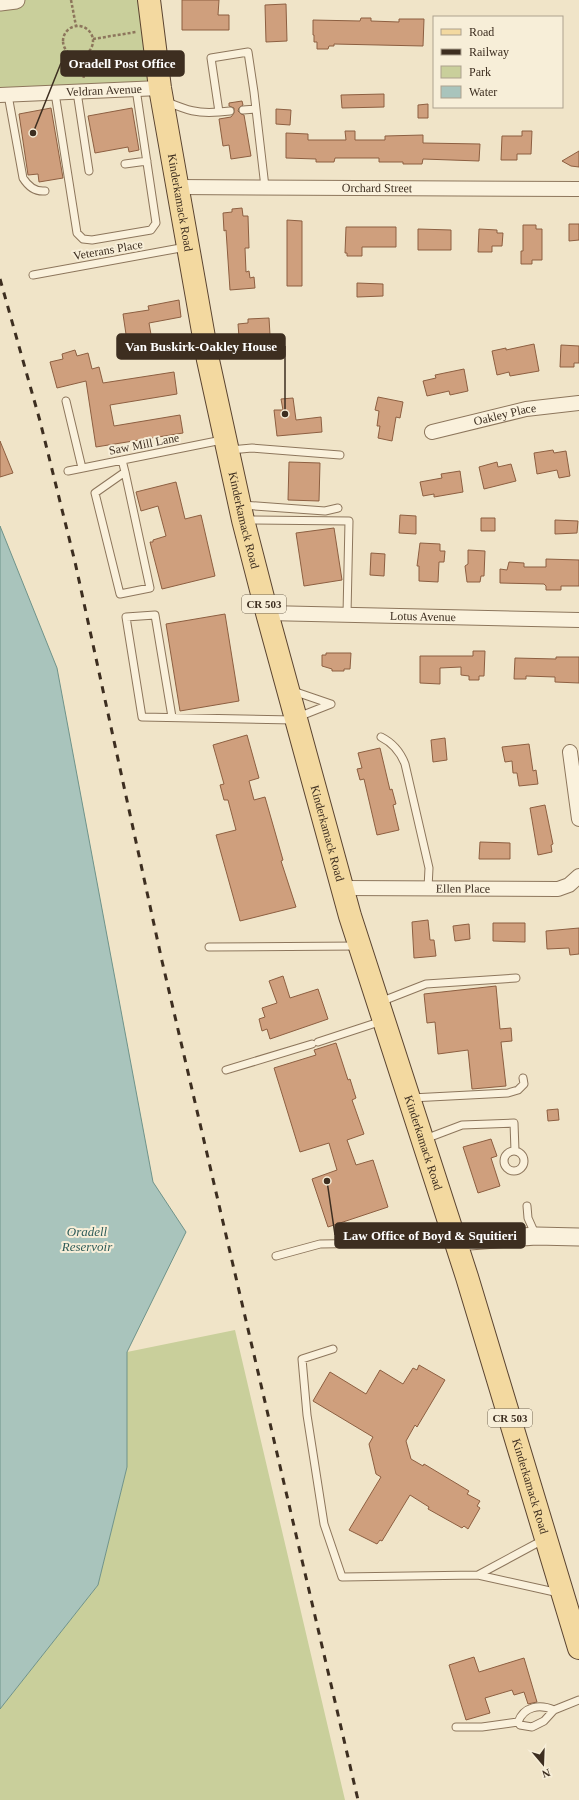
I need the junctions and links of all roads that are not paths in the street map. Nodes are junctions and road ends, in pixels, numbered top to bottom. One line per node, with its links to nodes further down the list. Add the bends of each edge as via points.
1 (16, 0): 3 (street)
2 (149, 0): 7 (main road, Kinderkamack Road / CR 503)
3 (0, 2)
4 (136, 89): 5 (street, Veldran Avenue); 7 (street, Veldran Avenue); 13 (lane)
5 (81, 92): 6 (street, Veldran Avenue); 15 (lane)
6 (55, 93): 8 (street, Veldran Avenue); 13 (lane, via 77,233 81,238 99,239 153,229 156,214)
7 (161, 94): 12 (lane, via 190,112); 16 (main road, Kinderkamack Road / CR 503)
8 (4, 95): 19 (lane, via 23,178 31,187 40,192)
9 (256, 109): 10 (lane); 12 (lane, via 248,52 211,58); 17 (lane)
10 (243, 110)
11 (230, 111): 12 (lane)
12 (219, 112)
13 (147, 161): 14 (lane)
14 (125, 164)
15 (89, 171)
16 (176, 186): 17 (street, Orchard Street); 20 (main road, Kinderkamack Road / CR 503)
17 (265, 187): 18 (street, Orchard Street)
18 (579, 189)
19 (45, 191)
20 (186, 247): 21 (lane, Veterans Place); 25 (main road, Kinderkamack Road / CR 503)
21 (33, 275)
22 (66, 401): 28 (lane)
23 (579, 403): 24 (street, Oakley Place, via 526,409)
24 (432, 432)
25 (226, 445): 26 (lane, Saw Mill Lane); 27 (lane, Saw Mill Lane); 32 (main road, Kinderkamack Road / CR 503)
26 (340, 455)
27 (122, 460): 28 (lane, Saw Mill Lane); 30 (lane)
28 (82, 468): 29 (lane, Saw Mill Lane)
29 (68, 471)
30 (125, 472): 30 (lane, via 95,493 120,594 150,588)
31 (338, 508): 32 (lane, via 325,511)
32 (241, 513): 33 (main road, Kinderkamack Road / CR 503); 34 (lane, via 349,521)
33 (267, 613): 34 (street, Lotus Avenue); 36 (main road, Kinderkamack Road / CR 503)
34 (347, 614): 35 (street, Lotus Avenue)
35 (579, 620)
36 (287, 688): 38 (main road, Kinderkamack Road / CR 503); 38 (lane, via 331,704)
37 (172, 718): 37 (lane, via 142,717 126,617 155,615); 38 (lane)
38 (296, 719): 43 (main road, Kinderkamack Road / CR 503)
39 (381, 737): 44 (lane, via 395,746 405,764 429,868)
40 (570, 752): 41 (street)
41 (579, 819)
42 (579, 876): 44 (street, Ellen Place, via 569,885 558,889)
43 (343, 888): 44 (street, Ellen Place); 45 (main road, Kinderkamack Road / CR 503)
44 (428, 888)
45 (360, 946): 46 (lane); 48 (main road, Kinderkamack Road / CR 503)
46 (210, 947)
47 (516, 978): 48 (lane, via 413,987)
48 (381, 1012): 49 (lane, via 315,1043); 51 (main road, Kinderkamack Road / CR 503)
49 (226, 1070)
50 (523, 1078): 51 (lane, via 523,1085 511,1093)
51 (409, 1098): 52 (main road, Kinderkamack Road / CR 503)
52 (423, 1140): 53 (lane, via 462,1125 514,1123); 57 (main road, Kinderkamack Road / CR 503)
53 (515, 1151)
54 (527, 1206): 55 (lane, via 528,1218)
55 (536, 1236): 56 (street); 57 (street)
56 (579, 1237)
57 (456, 1242): 58 (lane, via 320,1244); 60 (main road, Kinderkamack Road / CR 503)
58 (276, 1256)
59 (333, 1349): 61 (lane, via 302,1359 307,1415 324,1524 342,1577)
60 (545, 1539): 61 (lane); 62 (main road, Kinderkamack Road / CR 503)
61 (478, 1575): 62 (lane)
62 (563, 1594): 63 (main road, Kinderkamack Road / CR 503)
63 (579, 1648)
64 (579, 1700): 65 (lane)
65 (554, 1710): 66 (lane, via 548,1707 533,1707 522,1714); 66 (lane, via 532,1727 520,1725)
66 (518, 1722): 67 (lane, via 482,1727)
67 (456, 1727)

